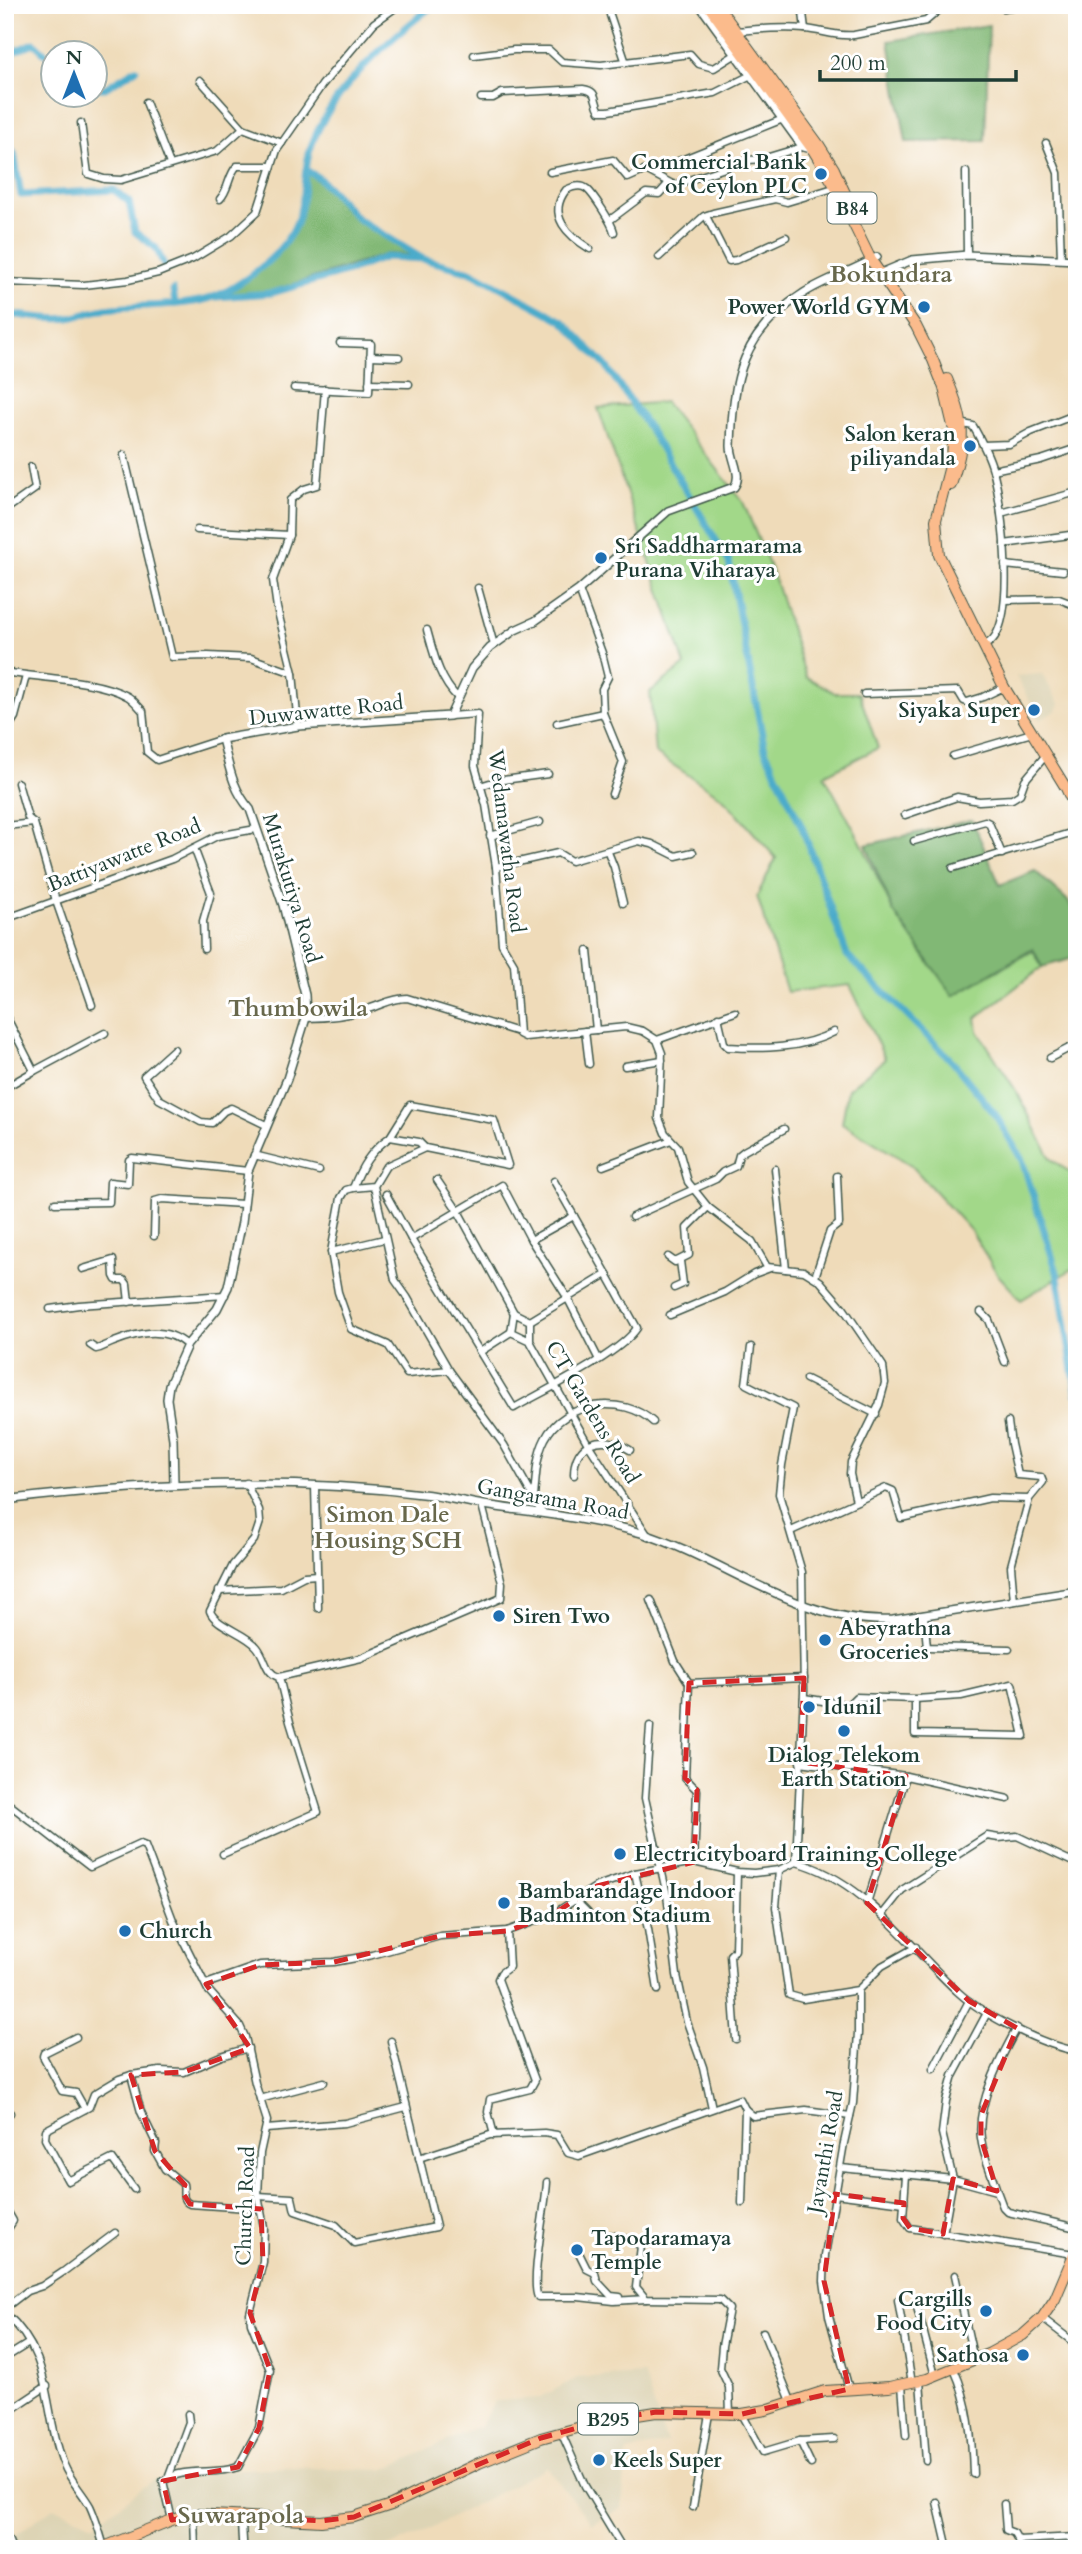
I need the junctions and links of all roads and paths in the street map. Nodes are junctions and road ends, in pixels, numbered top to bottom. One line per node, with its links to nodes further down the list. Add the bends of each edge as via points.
1 (399, 5): 22 (street, via 374,23 322,85)
2 (699, 5): 12 (street)
3 (708, 5): 11 (main road, B84)
4 (717, 5): 11 (main road, B84)
5 (802, 5): 10 (street)
6 (945, 5): 10 (street, via 926,20 842,37)
7 (979, 5): 8 (street)
8 (1022, 5)
9 (610, 15): 14 (street)
10 (805, 29): 11 (street)
11 (732, 31): 12 (main road, B84); 32 (main road, B84, via 819,145)
12 (739, 53): 14 (street, via 715,68 699,64 690,54); 15 (street); 25 (main road, B84)
13 (474, 54): 14 (street, via 549,50 562,62)
14 (626, 63)
15 (751, 75): 17 (street, via 715,93 608,111 600,111 596,95 589,89); 19 (street)
16 (200, 80): 21 (street)
17 (481, 98)
18 (146, 102): 27 (street)
19 (783, 119): 24 (street); 26 (street)
20 (80, 123): 27 (street, via 88,174 121,180)
21 (243, 128): 22 (street); 27 (street, via 217,151)
22 (282, 143): 28 (street)
23 (1046, 143): 42 (street, via 1058,173)
24 (802, 147): 25 (street); 31 (street, via 685,183)
25 (813, 150): 32 (main road, B84)
26 (674, 163)
27 (170, 164)
28 (271, 166): 33 (street, via 237,166); 45 (street, via 261,204 251,219 214,248 158,273 84,285)
29 (550, 172): 31 (street, via 613,160 628,178 646,170)
30 (966, 172): 39 (street)
31 (668, 184): 35 (street, via 659,194 646,193)
32 (839, 187): 34 (street, via 787,202 775,199); 41 (main road, B84)
33 (220, 199)
34 (706, 215): 37 (street, via 729,261); 40 (street)
35 (610, 220): 36 (street); 38 (street, via 587,189 573,187 563,193 561,224 569,236)
36 (614, 232)
37 (786, 237)
38 (590, 249)
39 (967, 255): 42 (street); 44 (street, via 912,260)
40 (659, 257)
41 (874, 258): 44 (main road, B84); 74 (street, via 804,292 754,338 739,370 733,415 731,452 737,484 668,511)
42 (1061, 259): 43 (street)
43 (1077, 260)
44 (884, 272): 56 (main road, B84, via 922,323 950,385)
45 (5, 282)
46 (340, 344): 47 (street, via 370,344)
47 (370, 356): 48 (street); 51 (street)
48 (399, 357)
49 (1076, 362): 50 (street)
50 (1077, 369)
51 (369, 383): 52 (street); 54 (street, via 369,392)
52 (409, 384)
53 (294, 388): 54 (street)
54 (325, 390): 67 (street, via 317,485 290,500)
55 (1077, 414): 57 (street, via 1009,444)
56 (958, 423): 57 (street, via 973,426); 78 (main road, B84, via 960,459 943,513 945,554)
57 (983, 445): 61 (street)
58 (1077, 448): 61 (street)
59 (124, 454): 81 (street, via 172,657 251,658)
60 (31, 467): 63 (street, via 35,489)
61 (993, 470): 64 (street)
62 (1077, 492): 64 (street)
63 (5, 510)
64 (1001, 513): 70 (street)
65 (197, 530): 67 (street)
66 (1077, 534): 70 (street)
67 (289, 535): 81 (street, via 273,579)
68 (5, 538): 69 (street)
69 (5, 544)
70 (1004, 544): 71 (street)
71 (1005, 565): 72 (street); 75 (street)
72 (1063, 571)
73 (478, 588): 79 (street)
74 (579, 590): 79 (street); 86 (street, via 608,677)
75 (1005, 600): 76 (street, via 1059,599); 78 (street, via 998,634)
76 (1077, 606)
77 (428, 630): 85 (street, via 437,666 447,688)
78 (987, 644): 83 (main road, B84); 99 (main road, B84)
79 (494, 645): 85 (street, via 471,668)
80 (5, 672): 82 (street, Duwawatte Road)
81 (293, 673): 89 (street)
82 (26, 676): 90 (street, via 15,718); 92 (street, Duwawatte Road, via 86,683 127,696 143,711 147,752 157,760)
83 (1004, 687): 84 (street, via 967,702 958,691); 91 (main road, B84)
84 (864, 694)
85 (458, 698): 87 (street)
86 (603, 713): 88 (street); 98 (street, via 623,762)
87 (450, 716): 89 (street, Duwawatte Road); 97 (street, Wedamawatha Road, via 478,713 475,766)
88 (557, 723)
89 (298, 726): 92 (street, Duwawatte Road)
90 (5, 733)
91 (1032, 733): 93 (main road, B84); 94 (street)
92 (222, 739): 105 (street, Murakutiya Road, via 231,777)
93 (1046, 755): 100 (main road, B84); 101 (street, via 1012,799 979,802 957,797)
94 (953, 756)
95 (548, 774): 97 (street)
96 (18, 783): 103 (street)
97 (480, 786): 107 (street, Wedamawatha Road)
98 (612, 794)
99 (1077, 797)
100 (1077, 812)
101 (905, 815)
102 (540, 822): 107 (street)
103 (34, 823): 104 (street); 115 (street)
104 (5, 826)
105 (257, 830): 109 (street, Battiyawatte Road, via 217,836); 124 (street, Murakutiya Road, via 286,914)
106 (1077, 831): 112 (street)
107 (491, 836): 113 (street, Wedamawatha Road)
108 (914, 841): 112 (street, via 985,821)
109 (194, 848): 115 (street, Battiyawatte Road); 118 (street, via 211,893 203,921)
110 (608, 852): 111 (street, via 639,841 676,856); 113 (street, via 571,861 558,853); 116 (street)
111 (693, 852)
112 (1002, 854): 114 (street)
113 (496, 867): 127 (street, Wedamawatha Road, via 502,944 514,964)
114 (953, 868)
115 (55, 901): 117 (street, Battiyawatte Road); 120 (street)
116 (624, 903)
117 (5, 919)
118 (204, 949)
119 (588, 951): 125 (street)
120 (92, 1005)
121 (735, 1012): 123 (street)
122 (5, 1014): 137 (street)
123 (719, 1017): 128 (street, via 728,1047 798,1045); 130 (street)
124 (306, 1018): 127 (street, via 333,1018 407,998); 139 (street, Murakutiya Road)
125 (596, 1030): 126 (street); 130 (street, via 634,1028)
126 (585, 1031): 127 (street, via 525,1037); 135 (street)
127 (518, 1032)
128 (834, 1032)
129 (105, 1033): 137 (street)
130 (657, 1040): 134 (street)
131 (1077, 1044): 133 (street)
132 (174, 1049): 139 (street, via 144,1076 159,1099 207,1123 231,1108)
133 (1050, 1058)
134 (662, 1060): 136 (street); 143 (street, via 659,1118)
135 (589, 1064)
136 (625, 1066)
137 (34, 1071): 138 (street, via 8,1086)
138 (5, 1108): 140 (street)
139 (267, 1125): 145 (street, Murakutiya Road)
140 (5, 1128)
141 (784, 1129): 155 (street, via 744,1150 736,1166)
142 (390, 1137): 144 (street, via 419,1142); 144 (street, via 410,1105 494,1120 508,1165); 154 (street, via 366,1160)
143 (671, 1140): 146 (street); 155 (street, via 678,1147)
144 (425, 1148): 153 (street, via 386,1166)
145 (254, 1155): 148 (street, Murakutiya Road); 149 (street)
146 (603, 1166)
147 (775, 1169): 172 (street)
148 (248, 1171): 157 (street, via 132,1158 128,1184 110,1182 109,1202); 158 (street, Murakutiya Road)
149 (319, 1171)
150 (837, 1176): 174 (street, via 839,1224 830,1231)
151 (437, 1180): 160 (street)
152 (554, 1181): 161 (street)
153 (374, 1186): 154 (street); 164 (street)
154 (353, 1188): 167 (street, via 341,1198)
155 (693, 1189): 159 (street); 162 (street)
156 (386, 1194): 165 (street)
157 (55, 1203)
158 (243, 1204): 163 (street, via 155,1201); 176 (street, Murakutiya Road, via 234,1268)
159 (708, 1207): 169 (street, via 687,1228 689,1255); 170 (street, via 752,1241)
160 (458, 1211): 165 (street); 166 (street, via 502,1185); 181 (street)
161 (574, 1216): 166 (street); 173 (street)
162 (632, 1217)
163 (154, 1236)
164 (384, 1239): 167 (street); 192 (street, via 395,1280)
165 (411, 1239): 189 (street)
166 (531, 1240): 177 (street)
167 (331, 1252): 192 (street, via 351,1329 388,1345 407,1374)
168 (668, 1257): 169 (street)
169 (680, 1261): 175 (street, via 683,1284)
170 (770, 1268): 172 (street); 182 (street)
171 (83, 1269): 178 (street, via 113,1259 114,1276 127,1284)
172 (786, 1269): 174 (street)
173 (607, 1274): 177 (street); 190 (street, via 637,1328)
174 (815, 1277): 196 (street, via 844,1309 883,1366 884,1392)
175 (674, 1288)
176 (225, 1295): 178 (street); 187 (street, Murakutiya Road)
177 (567, 1297): 183 (street); 190 (street)
178 (129, 1302): 179 (street)
179 (50, 1309)
180 (981, 1311): 191 (street)
181 (514, 1313): 183 (street, CT Gardens Road); 184 (street)
182 (670, 1315)
183 (530, 1321): 185 (street, CT Gardens Road)
184 (511, 1332): 185 (street, CT Gardens Road); 189 (street)
185 (530, 1342): 194 (street, CT Gardens Road)
186 (90, 1345): 187 (street, via 96,1349 153,1332 172,1334)
187 (187, 1345): 203 (street, Murakutiya Road, via 167,1399)
188 (751, 1348): 211 (street, via 746,1384 793,1408 779,1493)
189 (480, 1352): 194 (street, via 514,1408)
190 (599, 1360): 194 (street)
191 (1006, 1362)
192 (449, 1370): 205 (street, via 503,1445)
193 (806, 1379): 196 (street)
194 (555, 1385): 195 (street, CT Gardens Road)
195 (571, 1413): 197 (street, via 608,1404 640,1413); 199 (street, CT Gardens Road); 205 (street, via 546,1436)
196 (876, 1414): 208 (street, via 850,1462)
197 (653, 1422)
198 (1008, 1422): 206 (street, via 1018,1475 1043,1479)
199 (588, 1444): 200 (street, via 611,1442); 201 (street, via 580,1452); 212 (street, CT Gardens Road)
200 (630, 1450)
201 (574, 1475)
202 (246, 1483): 203 (street, Gangarama Road); 204 (street, Gangarama Road); 214 (street, via 260,1522 254,1540)
203 (174, 1484): 207 (street, Gangarama Road)
204 (316, 1486): 209 (street, Gangarama Road, via 425,1494); 213 (street)
205 (534, 1499): 210 (street)
206 (1029, 1499): 208 (street, via 990,1498 901,1518 893,1491 886,1488); 217 (street, via 1011,1566)
207 (5, 1500)
208 (856, 1501): 211 (street)
209 (482, 1504): 210 (street, Gangarama Road); 222 (street, via 502,1583 501,1598 361,1658)
210 (541, 1513): 212 (street, Gangarama Road)
211 (791, 1531): 218 (street, via 802,1572)
212 (648, 1536): 218 (street, Gangarama Road)
213 (317, 1575): 214 (street, via 281,1588); 219 (street)
214 (219, 1591): 222 (street, via 211,1616 258,1647 270,1673)
215 (1077, 1591): 217 (street, Gangarama Road)
216 (651, 1600): 224 (street, via 675,1661)
217 (1014, 1601): 220 (street, Gangarama Road)
218 (802, 1604): 220 (street, Gangarama Road, via 869,1621); 223 (street)
219 (318, 1608)
220 (924, 1615): 221 (street, via 927,1647)
221 (1009, 1649)
222 (279, 1677): 232 (street, via 318,1812)
223 (804, 1678): 224 (street); 225 (street)
224 (689, 1683): 233 (street, via 685,1778 697,1790)
225 (804, 1698): 226 (street, via 848,1705 856,1697); 228 (street)
226 (915, 1699): 226 (street, via 961,1696 1012,1684 1024,1737 915,1734)
227 (650, 1726): 236 (street, via 645,1798)
228 (800, 1762): 229 (street); 234 (street)
229 (906, 1776): 230 (street); 241 (street)
230 (1008, 1800)
231 (5, 1801): 246 (street, Church Road, via 90,1867 140,1844 145,1846 173,1920)
232 (223, 1854)
233 (694, 1862): 236 (street); 238 (street)
234 (796, 1862): 237 (street); 241 (street, via 828,1874)
235 (1077, 1864): 243 (street, via 1017,1836 987,1836 902,1890)
236 (662, 1868): 239 (street); 262 (street, via 687,2022)
237 (779, 1870): 238 (street); 248 (street, via 776,1907 789,1995 803,1999)
238 (737, 1872): 253 (street, via 735,1950 730,1955)
239 (635, 1873): 240 (street); 247 (street)
240 (574, 1899): 242 (street); 244 (street, via 550,1916)
241 (867, 1903): 243 (street)
242 (588, 1913)
243 (882, 1915): 245 (street)
244 (507, 1931): 246 (street, via 440,1936 334,1962 260,1965); 267 (street, via 509,1967 498,1979 535,2080 530,2090 490,2098)
245 (916, 1947): 248 (street, via 882,1966); 249 (street)
246 (205, 1984): 255 (street, Church Road, via 240,2026)
247 (658, 1990)
248 (858, 1990): 265 (street, Jayanthi Road)
249 (969, 2001): 250 (street); 257 (street)
250 (986, 2013): 251 (street); 271 (street, via 953,2076 946,2101 942,2133)
251 (1017, 2028): 256 (street); 274 (street, via 981,2115 981,2138)
252 (76, 2037): 263 (street, via 43,2056 62,2091 74,2091)
253 (736, 2039)
254 (391, 2041): 261 (street)
255 (247, 2048): 258 (street, via 184,2071); 260 (street, Church Road)
256 (1077, 2051)
257 (933, 2069)
258 (131, 2075): 263 (street, via 94,2094); 280 (street, via 155,2151 165,2169 183,2184 186,2202)
259 (324, 2082): 260 (street)
260 (260, 2099): 266 (street, Church Road)
261 (406, 2107): 266 (street, via 345,2123); 268 (street)
262 (712, 2108): 264 (street, via 740,2099); 267 (street, via 579,2156 568,2153 551,2133)
263 (85, 2109): 273 (street, via 46,2130 55,2161 71,2181 112,2159)
264 (745, 2109): 265 (street, via 753,2116 806,2110); 277 (street)
265 (850, 2116): 269 (street, Jayanthi Road)
266 (267, 2129): 276 (street, Church Road, via 260,2153)
267 (494, 2135): 268 (street)
268 (419, 2158): 276 (street, via 436,2227 354,2243 336,2225 295,2211 292,2198)
269 (841, 2168): 270 (street); 275 (street, Jayanthi Road)
270 (906, 2175): 271 (street); 278 (street)
271 (953, 2179): 274 (street); 284 (street)
272 (547, 2182): 289 (street, via 536,2273 538,2297)
273 (134, 2189)
274 (997, 2191): 281 (street, via 1008,2212)
275 (835, 2194): 278 (street); 303 (street, Jayanthi Road, via 824,2281)
276 (258, 2196): 280 (street, Church Road)
277 (742, 2203)
278 (904, 2203): 284 (street, via 902,2218 910,2228)
279 (5, 2207): 282 (street, via 13,2221)
280 (261, 2209): 317 (street, Church Road, via 263,2262 250,2313 270,2370 259,2428 238,2467)
281 (1077, 2228)
282 (5, 2232)
283 (115, 2233): 292 (street)
284 (943, 2234): 286 (street)
285 (611, 2235): 289 (street, via 641,2246 636,2287)
286 (1075, 2251): 293 (main road, B295)
287 (579, 2253): 289 (street, via 611,2296)
288 (955, 2275): 298 (street)
289 (646, 2299): 309 (street, via 720,2300 729,2309 720,2368 729,2388)
290 (898, 2300): 301 (street)
291 (917, 2307): 300 (street)
292 (5, 2310): 295 (street)
293 (1042, 2318): 296 (street); 298 (main road, B295, via 1023,2335)
294 (763, 2332): 304 (street)
295 (29, 2343): 297 (street); 302 (street)
296 (1077, 2345)
297 (5, 2358)
298 (974, 2360): 299 (main road, B295)
299 (954, 2369): 300 (main road, B295); 316 (street, via 972,2442)
300 (935, 2377): 301 (main road, B295)
301 (911, 2383): 303 (main road, B295); 311 (street); 314 (street)
302 (47, 2386): 305 (street); 328 (street, via 59,2453 90,2507)
303 (849, 2389): 304 (main road, B295)
304 (791, 2401): 308 (main road, B295)
305 (5, 2414)
306 (188, 2414): 317 (street)
307 (709, 2414): 309 (main road, B295); 310 (main road, B295, via 636,2414); 320 (street)
308 (742, 2414): 309 (main road, B295); 313 (street, via 763,2452)
309 (730, 2415)
310 (561, 2432): 322 (main road, B295, via 354,2517 321,2521); 332 (street, via 585,2486)
311 (906, 2435)
312 (834, 2439): 313 (street)
313 (800, 2441): 315 (street)
314 (926, 2460)
315 (811, 2464)
316 (973, 2474)
317 (169, 2476): 323 (street, via 163,2481)
318 (937, 2502): 333 (street)
319 (1004, 2504): 326 (street, via 1006,2530)
320 (694, 2507)
321 (194, 2514): 322 (main road, B295); 323 (main road, B295); 330 (street)
322 (242, 2515): 331 (street)
323 (172, 2520): 327 (main road, B295)
324 (5, 2537): 329 (street)
325 (1077, 2537): 326 (street)
326 (1018, 2540): 334 (street)
327 (129, 2544): 328 (main road, B295)
328 (102, 2548)
329 (12, 2549)
330 (195, 2549)
331 (243, 2549)
332 (623, 2549)
333 (948, 2549)
334 (1016, 2549)

